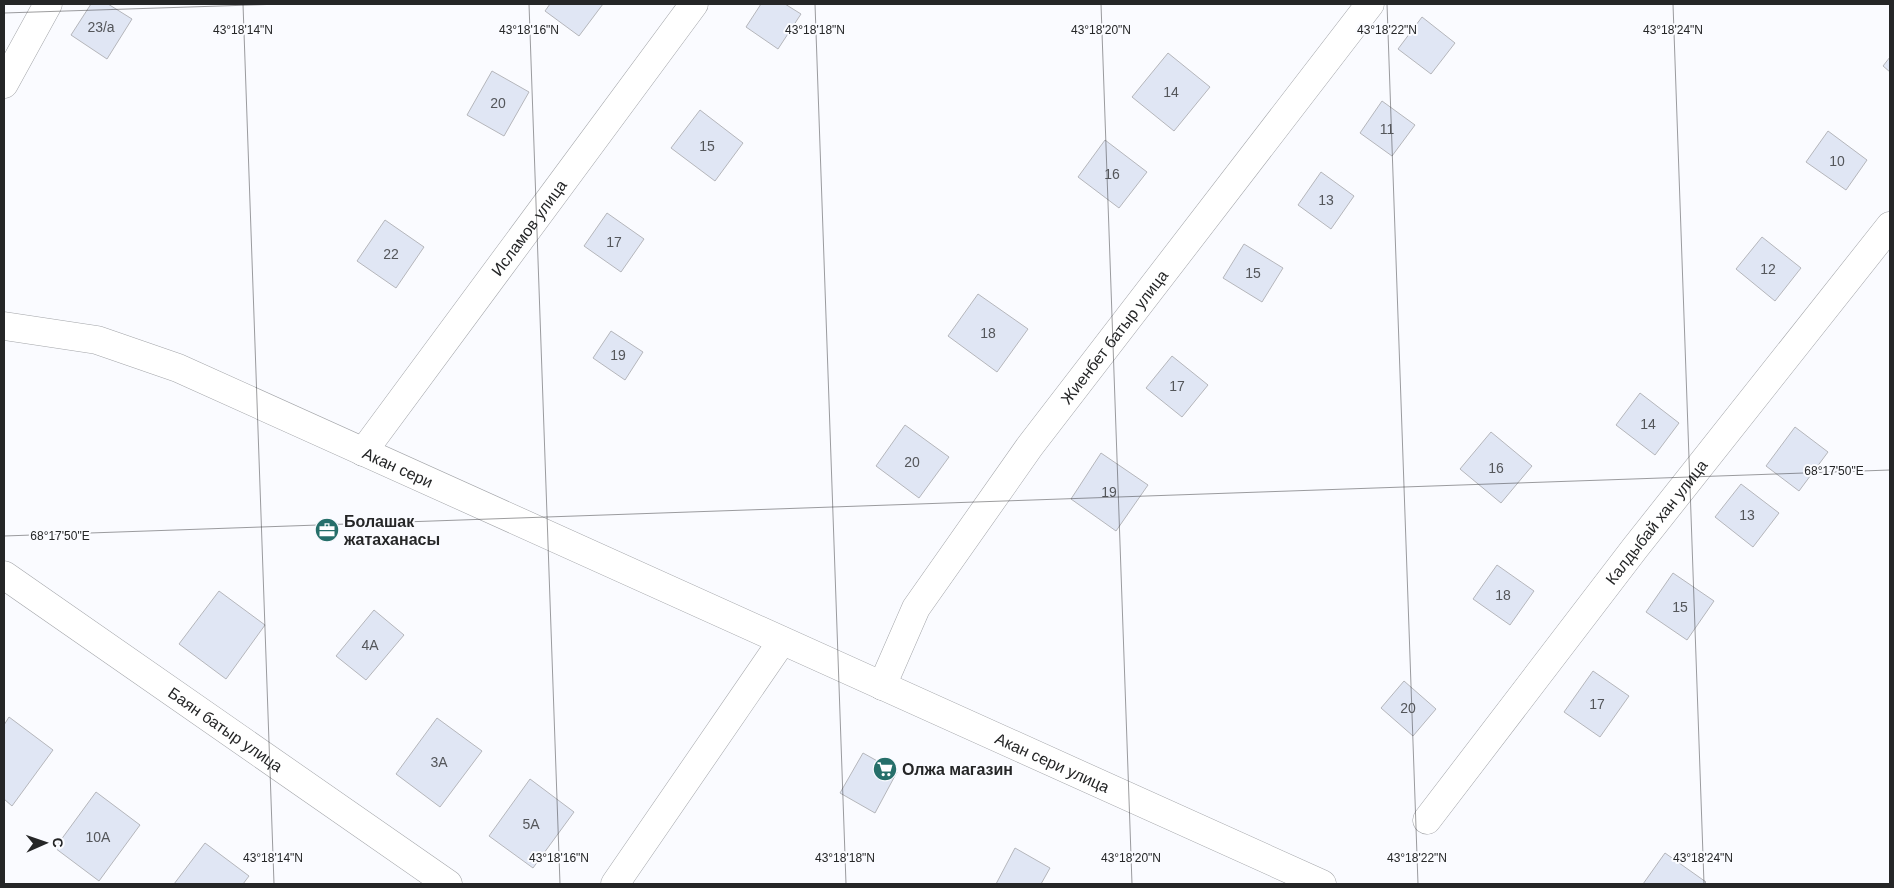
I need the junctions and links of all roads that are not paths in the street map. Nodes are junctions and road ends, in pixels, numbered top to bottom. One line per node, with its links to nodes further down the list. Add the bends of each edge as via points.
1 (48, 4): 4 (street)
2 (694, 4): 7 (street, Исламов улица)
3 (1370, 4): 10 (street, Жиенбет батыр улица, via 1024,454 916,608)
4 (4, 84)
5 (1890, 226): 11 (street, Калдыбай хан улица, via 1635,548)
6 (4, 326): 7 (street, Акан сери, via 97,340 178,368)
7 (363, 452): 9 (street, Акан сери)
8 (4, 575): 12 (street, Баян батыр улица)
9 (782, 641): 10 (street, Акан сери улица); 13 (street)
10 (882, 686): 14 (street, Акан сери улица)
11 (1427, 820)
12 (448, 884)
13 (615, 884)
14 (1322, 884)

